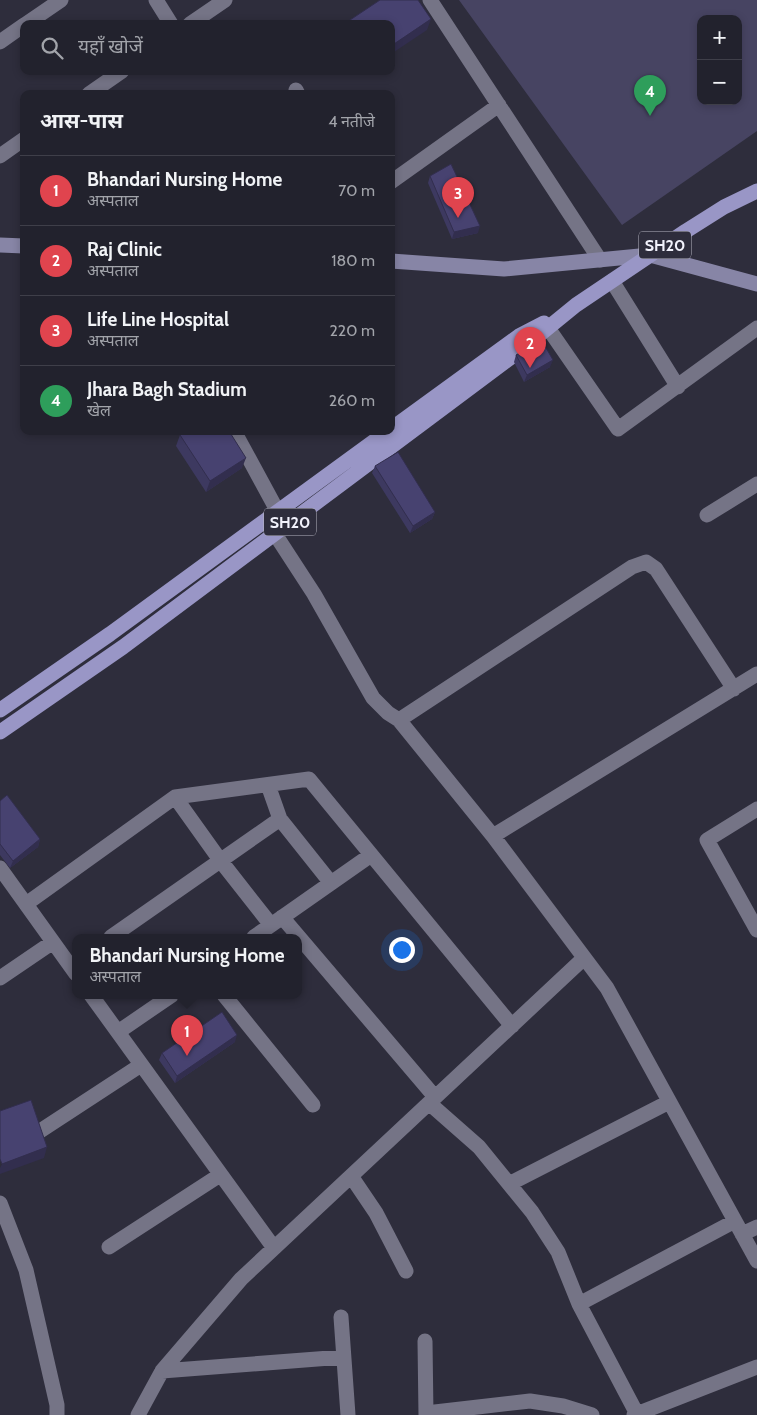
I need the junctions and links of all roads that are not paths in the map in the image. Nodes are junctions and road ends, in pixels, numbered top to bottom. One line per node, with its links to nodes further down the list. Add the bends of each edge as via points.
1 (61, 0): 5 (street)
2 (156, 0): 6 (street)
3 (225, 0): 7 (street)
4 (430, 0): 12 (street)
5 (32, 20)
6 (168, 20)
7 (196, 20)
8 (20, 28): 9 (street)
9 (0, 42)
10 (116, 75): 11 (street)
11 (96, 90)
12 (499, 105): 15 (street); 22 (street)
13 (20, 142): 14 (street)
14 (0, 156)
15 (395, 179)
16 (757, 183): 18 (street)
17 (757, 191): 18 (main road, SH20)
18 (724, 207): 21 (main road, SH20)
19 (0, 245): 20 (street)
20 (20, 246)
21 (650, 256): 22 (street); 24 (main road, SH20); 25 (street)
22 (600, 260): 23 (street, via 504,269)
23 (395, 261)
24 (612, 281): 26 (main road, SH20); 29 (street)
25 (757, 284)
26 (576, 305): 27 (main road, SH20); 30 (main road, SH20, via 519,336)
27 (548, 328): 29 (street, via 618,429); 36 (main road, SH20)
28 (757, 328): 29 (street)
29 (678, 387)
30 (395, 426)
31 (236, 435): 34 (street)
32 (383, 435): 34 (main road, SH20)
33 (757, 484): 35 (street)
34 (278, 512): 39 (main road, SH20)
35 (707, 515)
36 (275, 534): 40 (street, via 314,594 373,698); 41 (main road, SH20, via 123,648)
37 (757, 674): 38 (street)
38 (734, 689): 40 (street, via 656,569 646,562 632,566); 46 (street)
39 (0, 710)
40 (399, 720): 46 (street)
41 (0, 732)
42 (268, 785): 43 (street); 45 (street); 47 (street, via 309,779)
43 (175, 797): 48 (street); 51 (street)
44 (757, 809): 53 (street, via 707,840)
45 (280, 819): 48 (street); 50 (street)
46 (493, 836): 59 (street)
47 (371, 855): 50 (street); 65 (street)
48 (220, 860): 52 (street); 54 (street)
49 (0, 868): 51 (street)
50 (331, 883): 52 (street)
51 (26, 904): 57 (street)
52 (276, 921): 55 (street); 56 (street)
53 (757, 930)
54 (115, 934)
55 (258, 934)
56 (287, 934)
57 (53, 942): 60 (street); 61 (street)
58 (302, 951): 68 (street)
59 (584, 958): 65 (street); 69 (street, via 607,988)
60 (72, 965)
61 (0, 978)
62 (94, 999): 66 (street)
63 (166, 999): 66 (street)
64 (227, 999): 70 (street)
65 (512, 1026): 68 (street)
66 (118, 1032): 67 (street)
67 (141, 1065): 71 (street); 72 (street)
68 (432, 1100): 73 (street); 74 (street, via 479,1147)
69 (669, 1102): 74 (street); 76 (street)
70 (312, 1105)
71 (36, 1133)
72 (220, 1175): 79 (street); 80 (street)
73 (351, 1176): 80 (street); 82 (street, via 376,1213)
74 (509, 1184): 83 (street, via 558,1252)
75 (0, 1203): 92 (street, via 26,1270)
76 (735, 1221): 78 (street); 83 (street)
77 (757, 1227): 78 (street)
78 (742, 1234): 81 (street)
79 (109, 1247)
80 (274, 1248): 88 (street, via 241,1279)
81 (757, 1261)
82 (406, 1271)
83 (579, 1304): 91 (street)
84 (341, 1317): 86 (street)
85 (425, 1341): 90 (street)
86 (344, 1357): 88 (street); 94 (street)
87 (757, 1367): 91 (street)
88 (162, 1371): 93 (street)
89 (563, 1411): 90 (street, via 530,1402); 95 (street)
90 (426, 1414)
91 (636, 1414)
92 (57, 1415)
93 (138, 1415)
94 (348, 1415)
95 (592, 1415)

